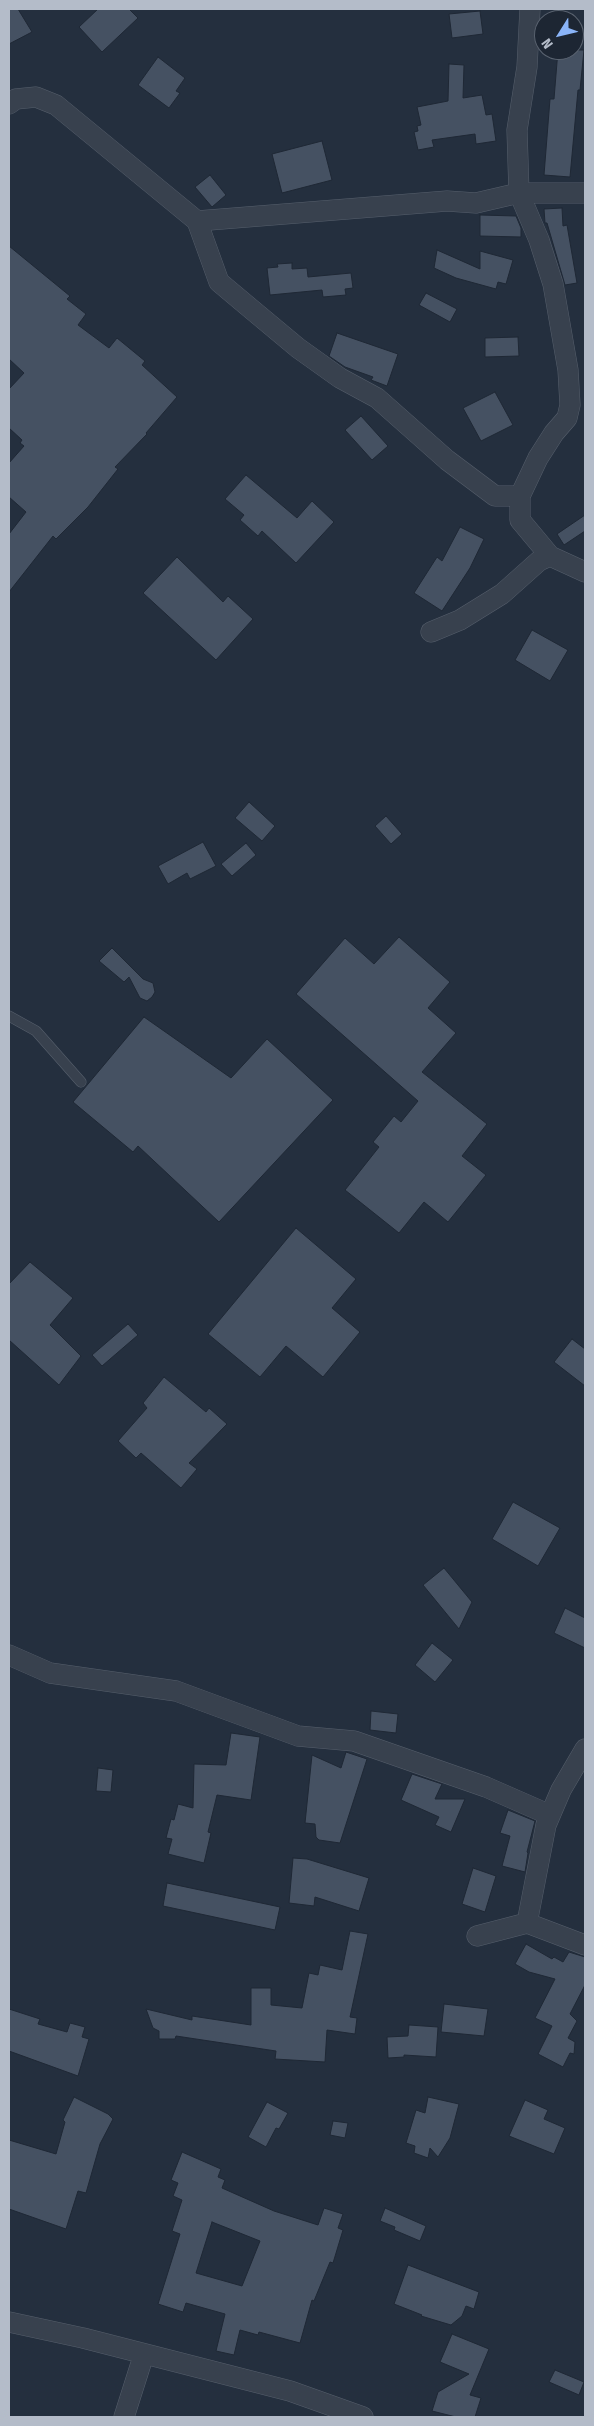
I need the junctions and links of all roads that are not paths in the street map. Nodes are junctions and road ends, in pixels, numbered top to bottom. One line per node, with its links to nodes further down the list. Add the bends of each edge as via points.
1 (530, 9): 3 (street, via 527,67 517,130)
2 (9, 104): 5 (street, via 36,97 56,104)
3 (518, 193): 4 (street); 5 (street, via 476,203 447,201); 6 (street, via 539,240 553,284 568,370 570,405 568,418 538,458)
4 (585, 194)
5 (197, 221): 6 (street, via 219,282 298,348 340,378 377,398 427,444 495,496)
6 (520, 496): 7 (street, via 520,520)
7 (550, 556): 8 (street); 9 (street, via 539,561 502,594 460,620)
8 (585, 572)
9 (431, 632)
10 (9, 1016): 11 (lane, via 36,1031)
11 (81, 1082)
12 (9, 1655): 14 (street, via 50,1673 176,1691 298,1736 354,1741 486,1787)
13 (585, 1749): 14 (street)
14 (550, 1815): 15 (street)
15 (526, 1923): 16 (street); 17 (street)
16 (477, 1936)
17 (585, 1945)
18 (9, 2322): 19 (street)
19 (144, 2354): 20 (street); 21 (street)
20 (307, 2397): 22 (street); 23 (street)
21 (124, 2417)
22 (314, 2417)
23 (363, 2417)

